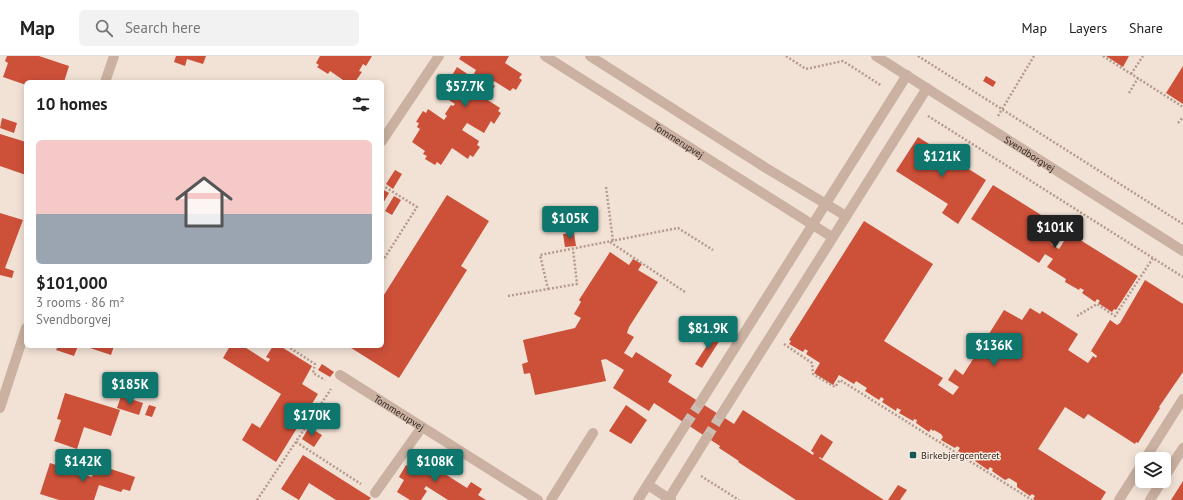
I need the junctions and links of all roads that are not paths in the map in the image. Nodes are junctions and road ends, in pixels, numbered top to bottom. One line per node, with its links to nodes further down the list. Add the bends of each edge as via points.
1 (114, 56): 7 (street)
2 (438, 56): 9 (street)
3 (545, 56): 12 (street, Tommerupvej)
4 (590, 56): 10 (street)
5 (876, 56): 6 (street, Svendborgvej)
6 (907, 75): 8 (street, Svendborgvej); 10 (street)
7 (107, 80)
8 (927, 88): 11 (street); 14 (street, Svendborgvej)
9 (384, 138)
10 (826, 205): 11 (street); 12 (street)
11 (846, 216): 13 (street)
12 (813, 225): 13 (street, Tommerupvej); 18 (street)
13 (832, 237): 20 (street)
14 (1183, 250)
15 (24, 334): 19 (street)
16 (340, 375): 22 (street, Tommerupvej)
17 (1183, 399): 26 (street)
18 (700, 403)
19 (0, 408)
20 (721, 416)
21 (686, 424): 29 (street)
22 (422, 426): 31 (street); 32 (street, Tommerupvej)
23 (593, 433): 33 (street)
24 (707, 437): 35 (street)
25 (1183, 448): 27 (street)
26 (1149, 452)
27 (1171, 467)
28 (1135, 475): 36 (street)
29 (648, 485): 34 (street); 35 (street)
30 (1158, 488): 37 (street)
31 (375, 493)
32 (538, 500)
33 (551, 500)
34 (638, 500)
35 (669, 500)
36 (1119, 500)
37 (1150, 500)

